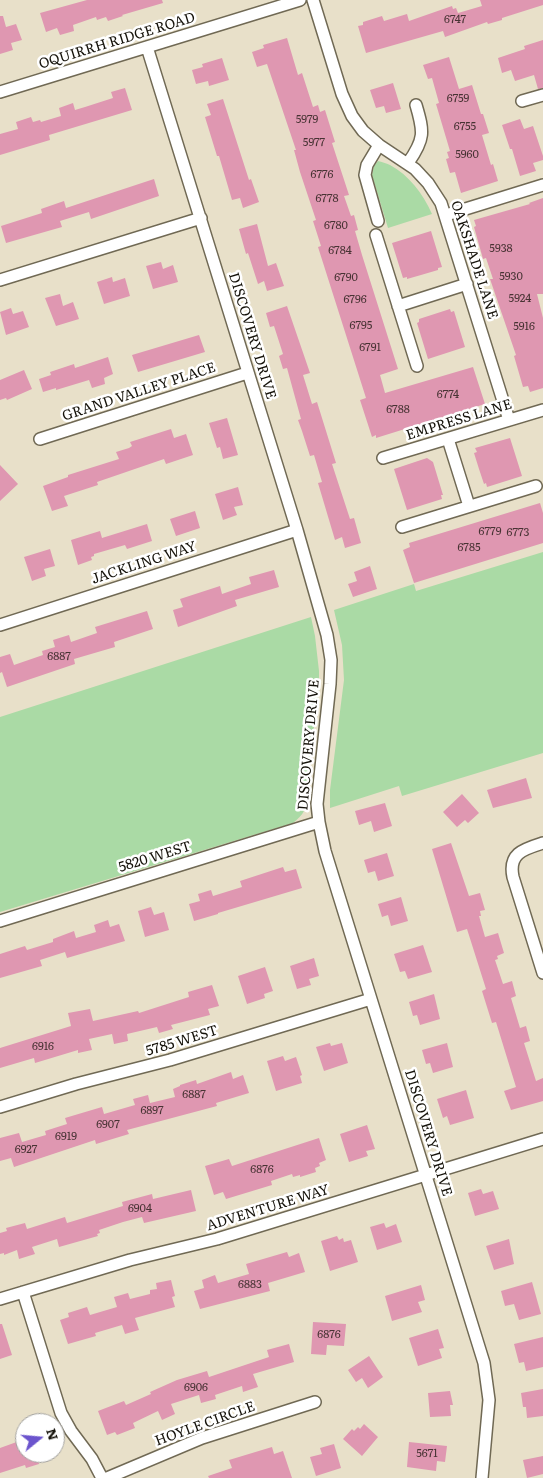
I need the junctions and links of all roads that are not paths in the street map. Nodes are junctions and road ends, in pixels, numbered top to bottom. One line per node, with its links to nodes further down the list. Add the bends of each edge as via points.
1 (300, 0): 3 (street, OQUIRRH RIDGE ROAD)
2 (313, 0): 8 (street, OAKSHADE LANE, via 348,108 363,131)
3 (147, 47): 4 (street, OQUIRRH RIDGE ROAD); 12 (street, DISCOVERY DRIVE)
4 (0, 92)
5 (543, 95): 6 (street)
6 (522, 101)
7 (416, 104): 9 (street, via 423,134)
8 (379, 145): 9 (street, OAKSHADE LANE); 13 (street, via 365,175)
9 (408, 163): 11 (street, OAKSHADE LANE, via 435,193)
10 (543, 185): 11 (street)
11 (446, 215): 16 (street, OAKSHADE LANE)
12 (201, 218): 15 (street); 19 (street, DISCOVERY DRIVE)
13 (378, 221)
14 (376, 235): 17 (street)
15 (0, 280)
16 (467, 284): 17 (street); 21 (street, OAKSHADE LANE)
17 (398, 306): 18 (street)
18 (417, 366)
19 (247, 373): 22 (street, GRAND VALLEY PLACE); 28 (street, DISCOVERY DRIVE)
20 (543, 410): 21 (street, EMPRESS LANE)
21 (509, 420): 23 (street, EMPRESS LANE)
22 (40, 439)
23 (448, 439): 24 (street, EMPRESS LANE); 26 (street)
24 (383, 458)
25 (536, 486): 26 (street)
26 (469, 506): 27 (street)
27 (402, 527)
28 (297, 530): 29 (street, JACKLING WAY); 30 (street, DISCOVERY DRIVE, via 331,660)
29 (0, 625)
30 (318, 822): 32 (street, 5820 WEST); 34 (street, DISCOVERY DRIVE)
31 (543, 844): 33 (street, via 521,852 514,858 512,867)
32 (0, 921)
33 (543, 973)
34 (371, 999): 35 (street, 5785 WEST); 37 (street, DISCOVERY DRIVE)
35 (0, 1107)
36 (543, 1139): 37 (street, ADVENTURE WAY)
37 (426, 1175): 38 (street, ADVENTURE WAY, via 217,1239 137,1258); 43 (street, DISCOVERY DRIVE, via 484,1363 489,1400)
38 (23, 1292): 39 (street, ADVENTURE WAY); 41 (street, via 61,1413)
39 (0, 1299)
40 (316, 1402): 42 (street, HOYLE CIRCLE, via 202,1438)
41 (102, 1478)
42 (107, 1478)
43 (482, 1478)

